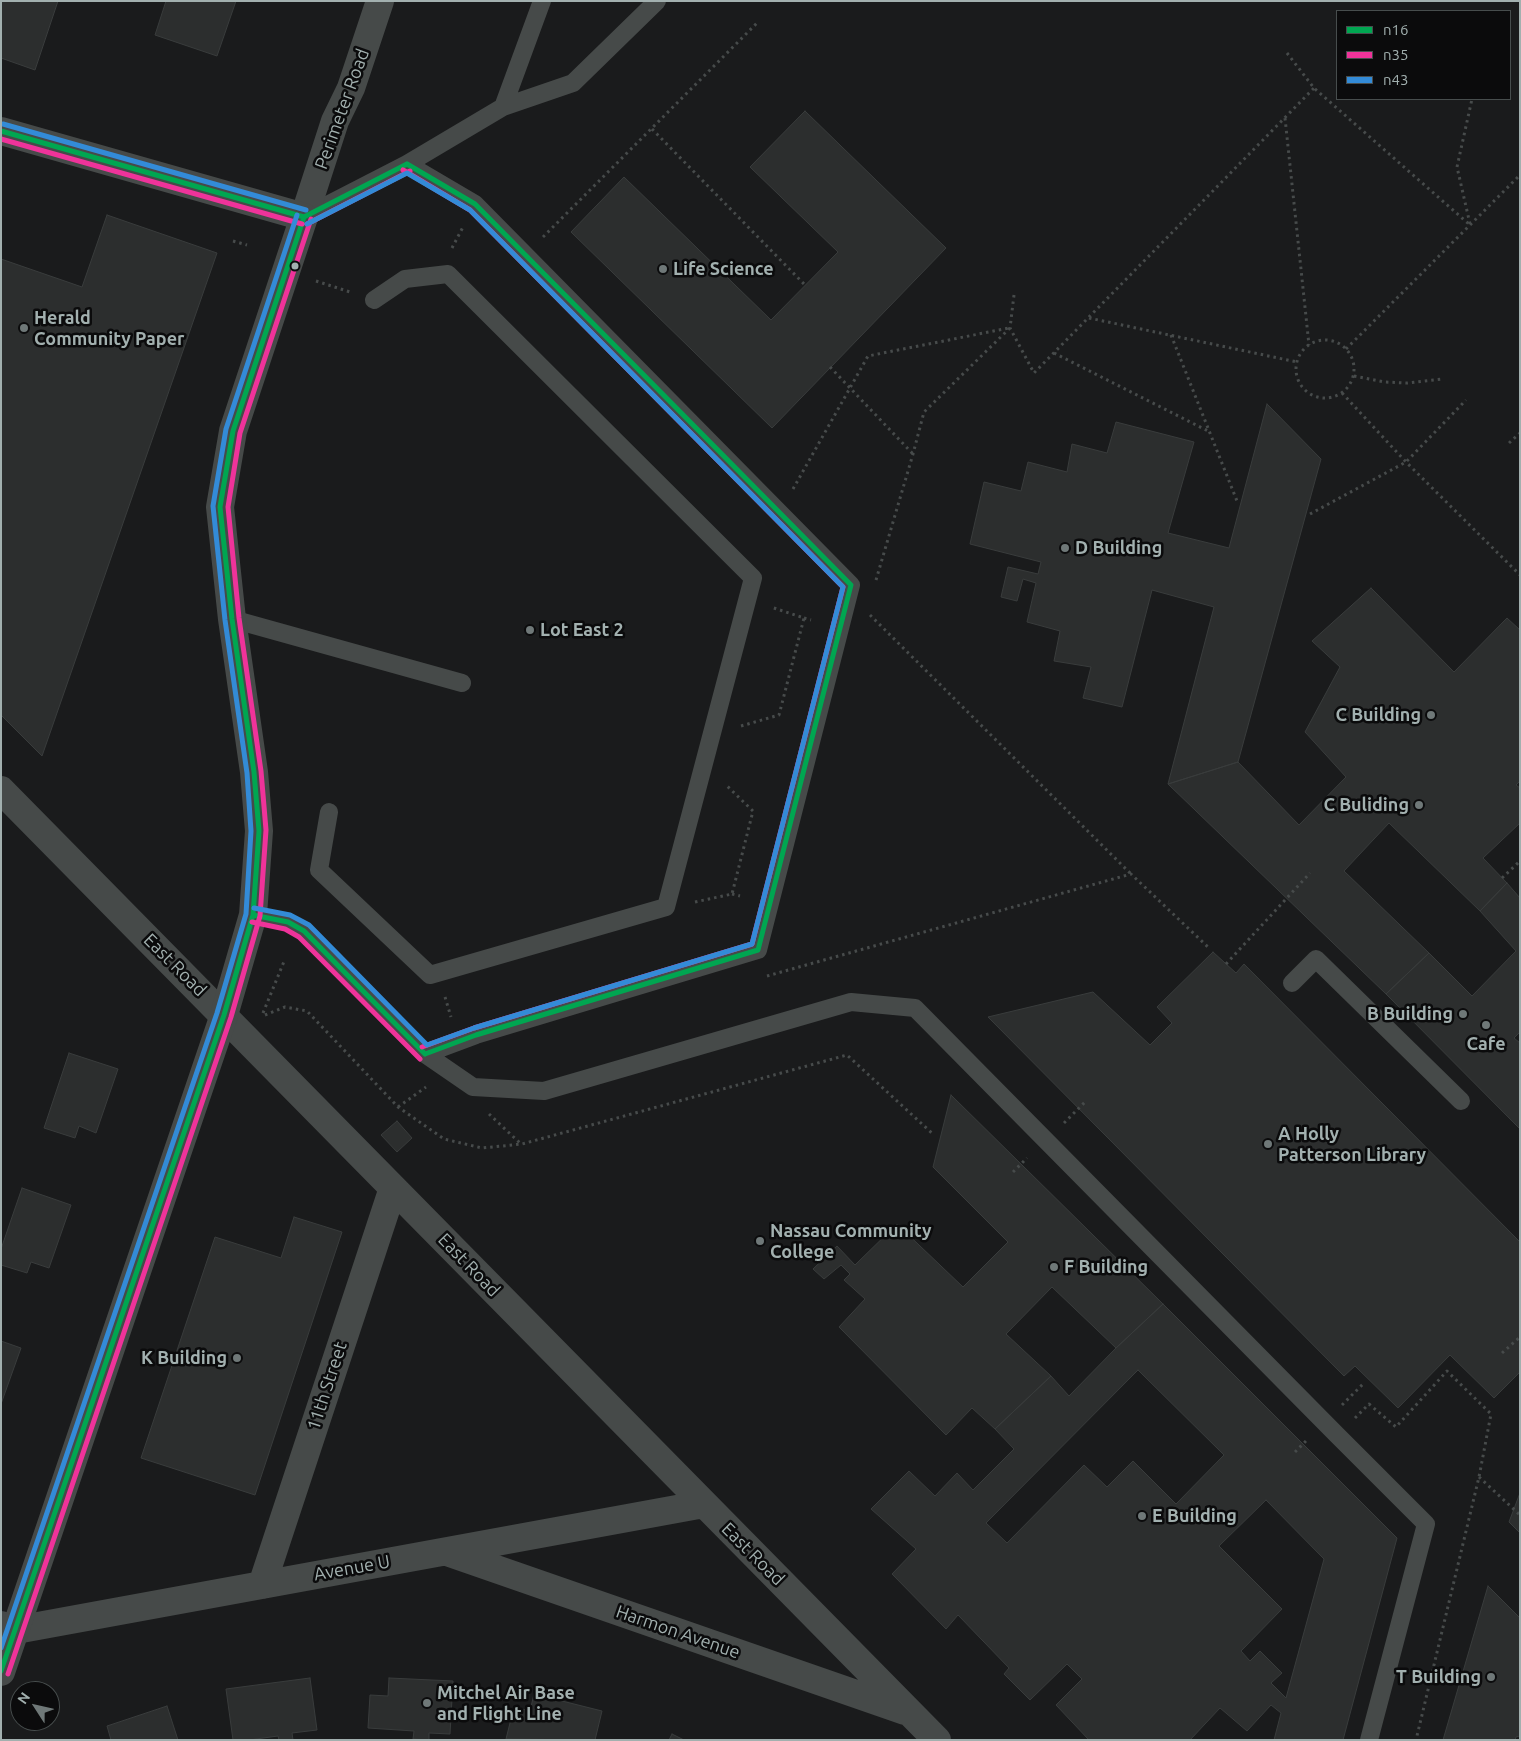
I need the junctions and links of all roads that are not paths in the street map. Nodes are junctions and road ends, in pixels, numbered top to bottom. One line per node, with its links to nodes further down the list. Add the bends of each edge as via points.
1 (380, 1): 7 (street, Perimeter Road, via 351,88 335,121)
2 (542, 1): 4 (lane)
3 (657, 1): 4 (lane, via 573,83)
4 (503, 107): 6 (lane)
5 (1, 131): 7 (street)
6 (407, 164): 7 (lane); 16 (lane, via 475,204 851,585 758,950 476,1035)
7 (304, 218): 9 (street, Perimeter Road, via 233,431 220,508)
8 (374, 300): 12 (lane, via 405,279 448,274 753,578 666,907 430,975 319,870)
9 (232, 619): 10 (lane); 13 (street, Perimeter Road, via 259,831)
10 (462, 683)
11 (1, 790): 15 (street, East Road)
12 (330, 812)
13 (253, 914): 15 (street, Perimeter Road); 16 (lane, via 288,922 304,931)
14 (1292, 983): 17 (lane, via 1316,959)
15 (224, 1015): 18 (street, East Road); 22 (street, Perimeter Road)
16 (426, 1054): 26 (lane, via 473,1087 544,1091 851,1002 915,1008 1426,1524)
17 (1461, 1101)
18 (393, 1188): 19 (street, East Road); 21 (street, 11th Street)
19 (704, 1504): 20 (street, Avenue U); 24 (street, East Road)
20 (446, 1551): 21 (street, Avenue U); 24 (street, Harmon Avenue)
21 (262, 1585): 22 (street, Avenue U)
22 (8, 1627): 23 (street, Perimeter Road)
23 (1, 1672)
24 (911, 1714): 25 (street, East Road)
25 (937, 1740)
26 (1369, 1740)

